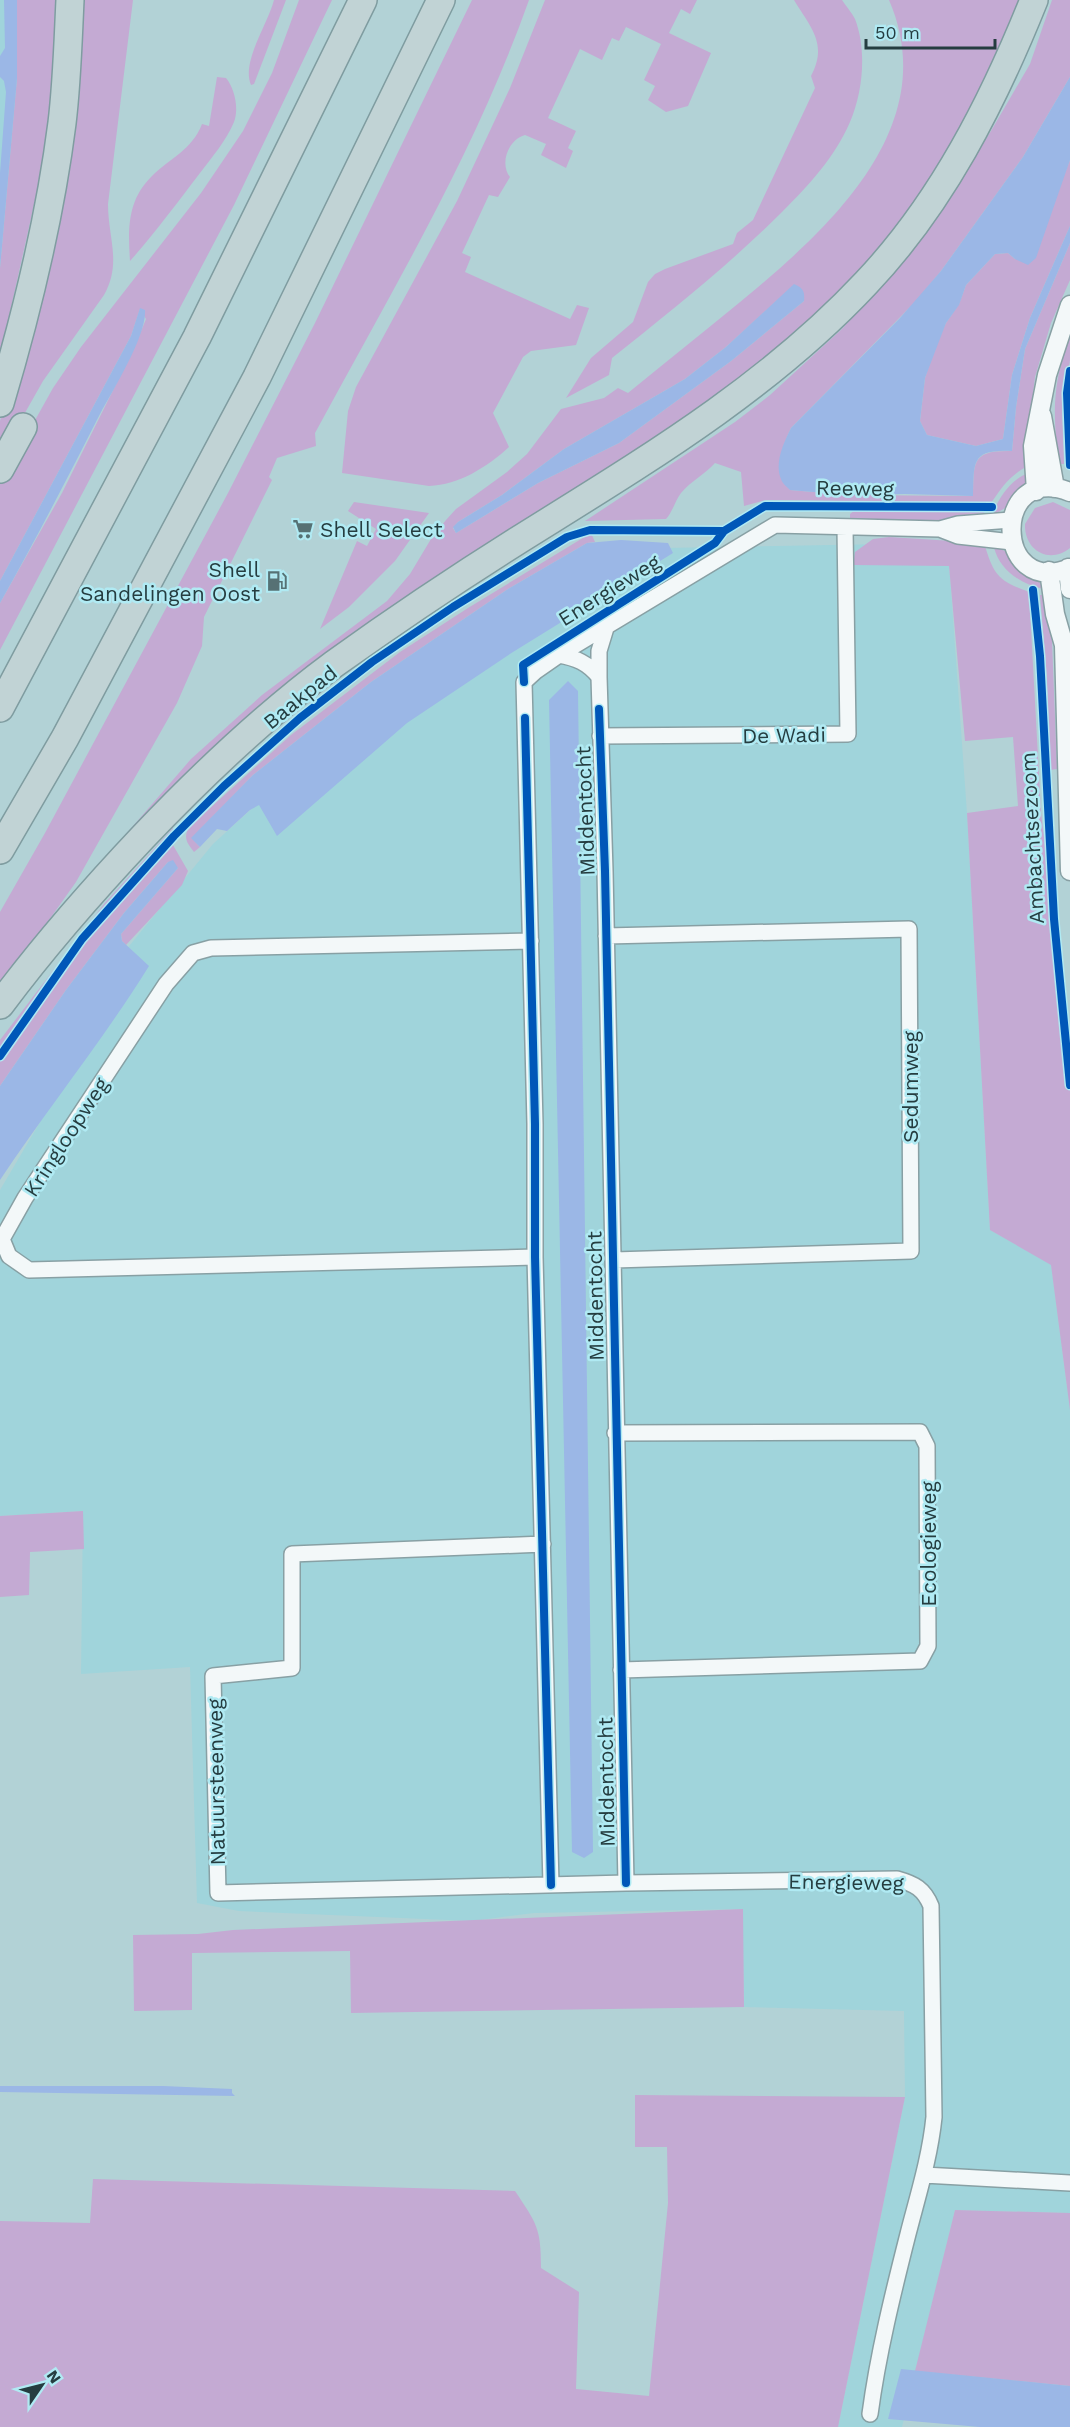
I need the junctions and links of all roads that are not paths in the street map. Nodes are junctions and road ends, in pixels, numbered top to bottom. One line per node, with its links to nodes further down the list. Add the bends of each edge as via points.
1 (70, 0): 6 (highway, via 62,122 51,195)
2 (363, 0): 24 (highway, via 197,338)
3 (441, 0): 26 (highway, via 257,378 65,738)
4 (1034, 0): 30 (highway, via 1011,58 945,180 907,235 866,284 739,396 673,443 422,603 331,666 258,725 121,860 35,957)
5 (1070, 305): 7 (street, via 1047,375)
6 (0, 403)
7 (1041, 410): 10 (street); 11 (street, via 1033,446)
8 (23, 427): 9 (highway)
9 (0, 469)
10 (1063, 490): 11 (street)
11 (1036, 491): 12 (street, via 1018,505)
12 (1011, 520): 14 (street, Reeweg); 15 (street)
13 (845, 528): 14 (street, Reeweg); 20 (street, Reeweg, via 775,525); 25 (street, De Wadi, via 848,734)
14 (940, 529): 15 (street, Reeweg, via 958,536)
15 (1012, 542): 17 (street, via 1026,562)
16 (1069, 568): 17 (street); 18 (street)
17 (1048, 572): 21 (street, Ambachtsezoom, via 1054,614)
18 (1070, 589)
19 (1070, 621): 21 (street, Ambachtsezoom)
20 (606, 628): 22 (street); 23 (street, Middentocht, via 599,651)
21 (1064, 645): 27 (street, Ambachtsezoom)
22 (559, 655): 23 (street, via 585,663); 29 (street, via 524,682)
23 (599, 677): 25 (street, Middentocht)
24 (0, 708)
25 (600, 736): 28 (street, Middentocht)
26 (0, 850)
27 (1070, 871)
28 (606, 936): 32 (street, Middentocht); 32 (street, Sedumweg, via 909,929 910,1251)
29 (531, 941): 31 (street); 31 (street, Kringloopweg, via 297,944 211,948 194,953 166,984 2,1239 9,1256 29,1270)
30 (0, 1005)
31 (535, 1257): 34 (street)
32 (614, 1260): 33 (street, Middentocht)
33 (615, 1432): 35 (street, Middentocht); 35 (street, Ecologieweg, via 920,1432 927,1446 928,1646 920,1661)
34 (543, 1544): 37 (street); 37 (street, Natuursteenweg, via 292,1554 292,1668 213,1676 218,1893)
35 (621, 1670): 36 (street, Middentocht)
36 (626, 1883): 37 (street, Energieweg); 38 (street, Energieweg, via 897,1879 926,1893 932,1906 934,2117)
37 (551, 1885)
38 (924, 2175): 39 (street); 40 (street, Energieweg)
39 (1070, 2183)
40 (870, 2414)

